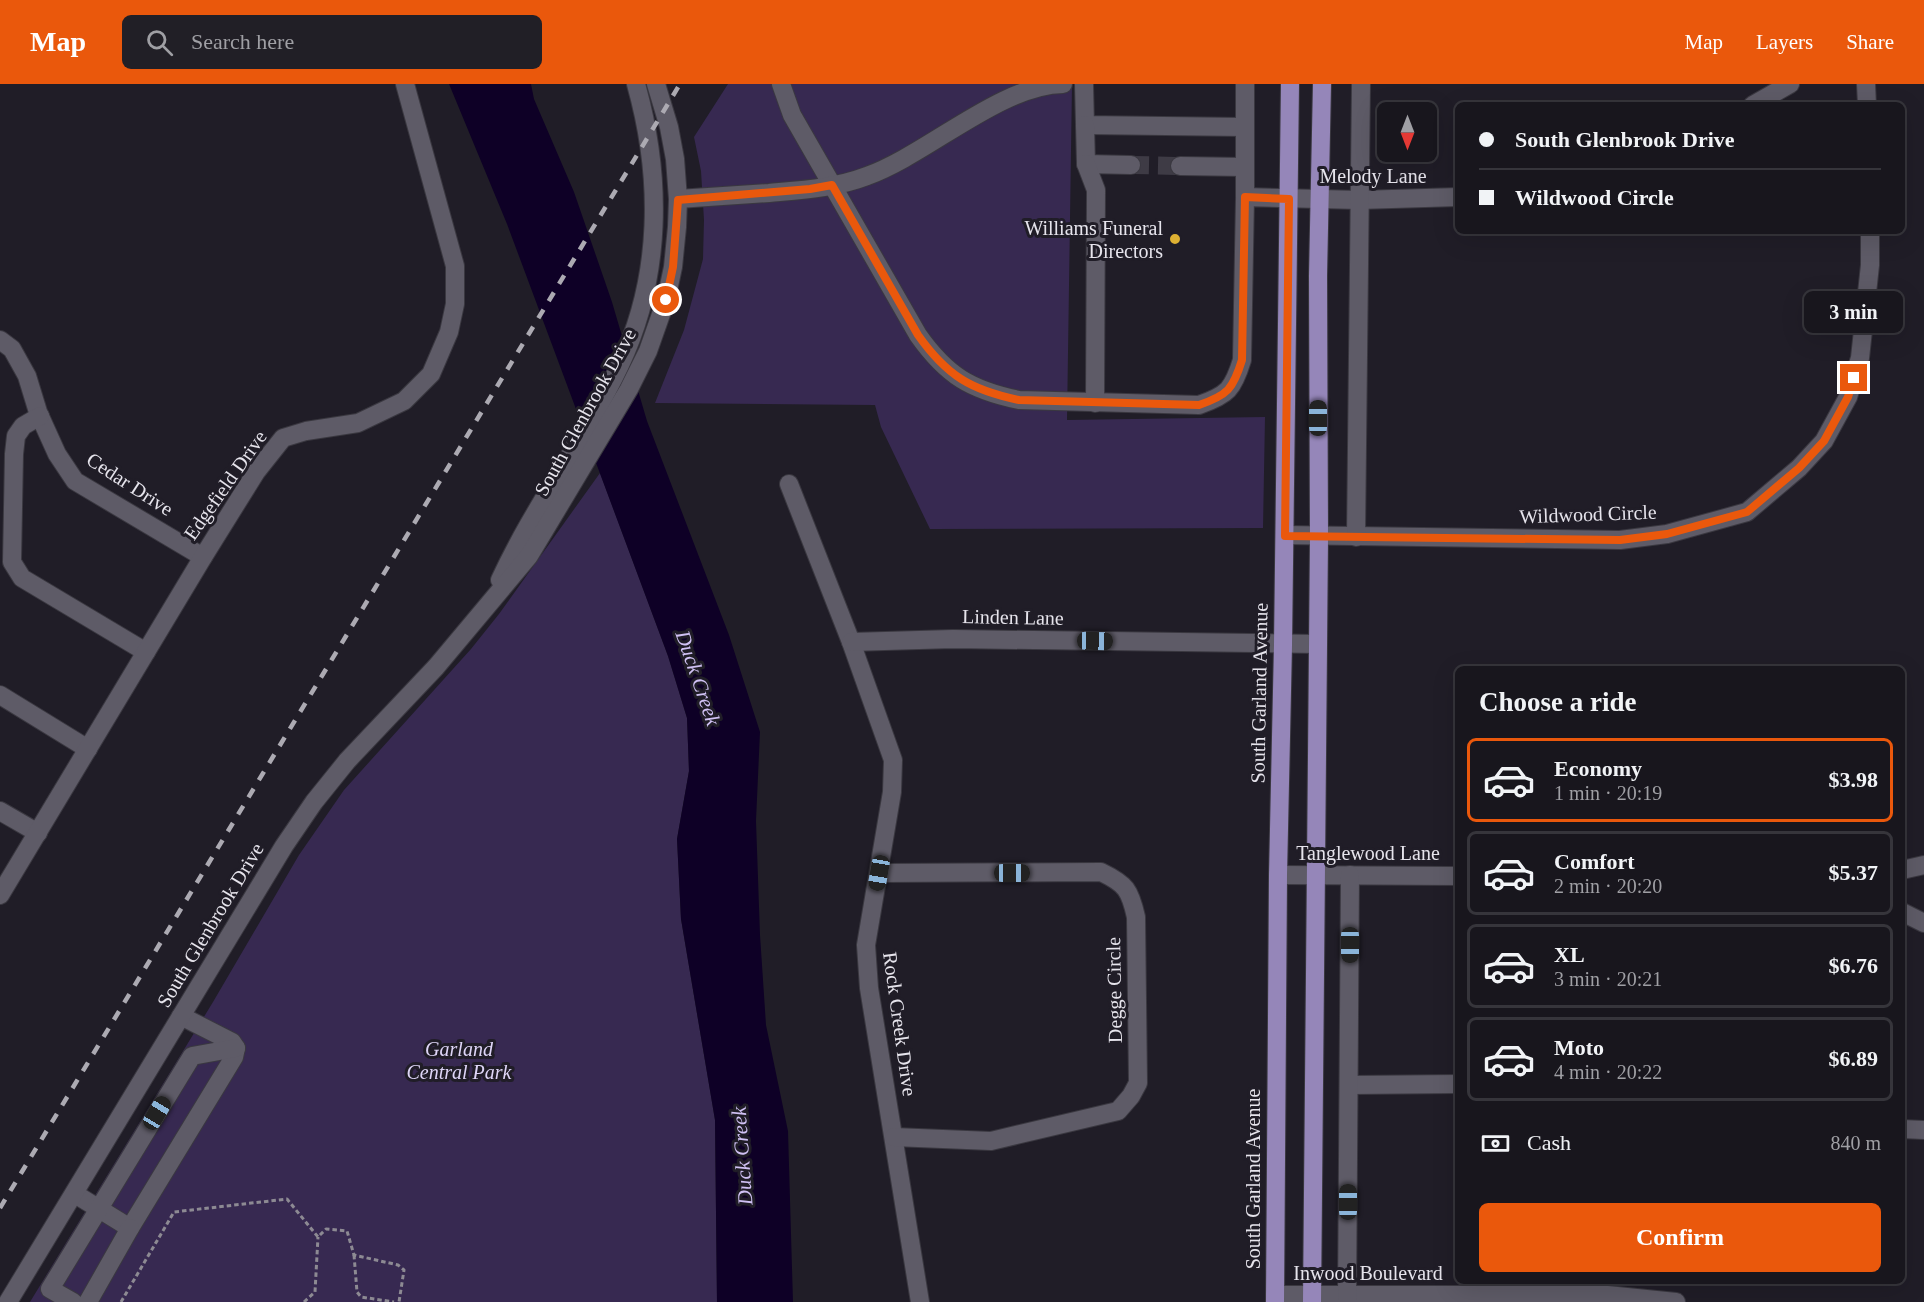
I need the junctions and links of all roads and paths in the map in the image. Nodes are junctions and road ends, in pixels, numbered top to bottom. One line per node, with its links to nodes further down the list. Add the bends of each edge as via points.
1 (405, 84): 37 (street, Edgefield Drive, via 455,266 455,304 449,332 431,374 404,401 358,423 283,438 256,472)
2 (636, 84): 33 (street, South Glenbrook Drive, via 654,178 652,248 643,299 620,364)
3 (657, 84): 26 (street, South Glenbrook Drive, via 675,159)
4 (781, 84): 21 (street, via 792,115)
5 (1063, 84): 21 (street, via 1028,91 996,104 895,164 866,177)
6 (1084, 84): 15 (street)
7 (1245, 84): 16 (street)
8 (1290, 84): 24 (main road, South Garland Avenue)
9 (1322, 84): 25 (main road)
10 (1360, 84): 27 (street)
11 (1790, 84): 13 (street)
12 (1866, 84): 14 (street)
13 (1759, 102)
14 (1867, 102)
15 (1085, 125): 16 (street); 17 (street)
16 (1244, 127): 20 (street)
17 (1086, 164): 18 (street); 30 (street, via 1096,190)
18 (1131, 165)
19 (1180, 166): 20 (street)
20 (1244, 167): 22 (street)
21 (832, 185): 26 (street); 30 (street, via 918,335 933,356 958,378 992,394 1019,400)
22 (1245, 197): 24 (street, Melody Lane); 30 (street, via 1242,360 1236,381 1218,399 1199,405)
23 (1455, 198): 27 (street, Melody Lane)
24 (1289, 199): 25 (street, Melody Lane); 34 (main road, South Garland Avenue)
25 (1319, 199): 27 (street, Melody Lane); 35 (main road)
26 (678, 200): 33 (street, South Glenbrook Drive, via 673,267 648,351 628,389)
27 (1359, 200): 36 (street)
28 (1870, 234): 36 (street, Wildwood Circle, via 1860,358 1848,397 1824,441 1747,512 1667,534 1620,540)
29 (0, 340): 31 (street, Cedar Drive, via 12,349 27,376)
30 (1095, 403)
31 (40, 416): 37 (street, Cedar Drive, via 57,454 75,480); 41 (street, via 23,426 16,436 12,562 22,578)
32 (789, 484): 38 (street, Rock Creek Drive)
33 (552, 501): 56 (street, South Glenbrook Drive, via 529,556 467,632 314,802)
34 (1285, 536): 35 (street, Wildwood Circle); 40 (main road, South Garland Avenue)
35 (1319, 537): 36 (street, Wildwood Circle); 39 (main road)
36 (1356, 537)
37 (203, 557): 41 (street, Edgefield Drive)
38 (851, 642): 40 (street, Linden Lane, via 953,639); 48 (street, Rock Creek Drive, via 893,760)
39 (1318, 644): 40 (street, Linden Lane); 50 (main road)
40 (1283, 645): 49 (main road, South Garland Avenue)
41 (146, 652): 43 (street, Edgefield Drive)
42 (0, 695): 43 (street)
43 (88, 749): 45 (street, Edgefield Drive)
44 (0, 811): 45 (street)
45 (38, 833): 53 (street, Edgefield Drive)
46 (1924, 865): 47 (street)
47 (1905, 869)
48 (879, 873): 62 (street, Rock Creek Drive, via 866,945 869,988); 62 (street, Degge Circle, via 1101,872 1117,880 1130,894 1136,917 1138,1083 1118,1111 991,1141)
49 (1278, 875): 50 (street, Tanglewood Lane); 68 (main road, South Garland Avenue)
50 (1316, 875): 51 (street, Tanglewood Lane); 69 (main road)
51 (1350, 875): 52 (street, Tanglewood Lane); 58 (street)
52 (1455, 876)
53 (0, 895)
54 (1905, 914): 55 (street)
55 (1924, 923)
56 (181, 1016): 57 (street, via 232,1042); 63 (street, South Glenbrook Drive)
57 (236, 1048): 64 (street, via 192,1056); 65 (street)
58 (1349, 1084): 59 (street); 70 (street)
59 (1455, 1084)
60 (1905, 1129): 61 (street)
61 (1924, 1130)
62 (894, 1137): 78 (street, Rock Creek Drive)
63 (75, 1194): 64 (street); 71 (street, South Glenbrook Drive)
64 (99, 1209): 65 (street); 72 (street, via 50,1289)
65 (130, 1228): 73 (street)
66 (318, 1237): 67 (path, via 326,1229 347,1231); 74 (path, via 287,1199 174,1212); 75 (path, via 315,1292)
67 (354, 1255): 76 (path, via 357,1292 361,1297); 77 (path, via 398,1265 404,1270)
68 (1275, 1298): 69 (street, Inwood Boulevard)
69 (1312, 1299): 70 (street, Inwood Boulevard)
70 (1347, 1299): 79 (street, Inwood Boulevard, via 1607,1295)
71 (8, 1302)
72 (73, 1302)
73 (88, 1302)
74 (121, 1302)
75 (304, 1302)
76 (394, 1302)
77 (399, 1302)
78 (920, 1302)
79 (1676, 1302)

